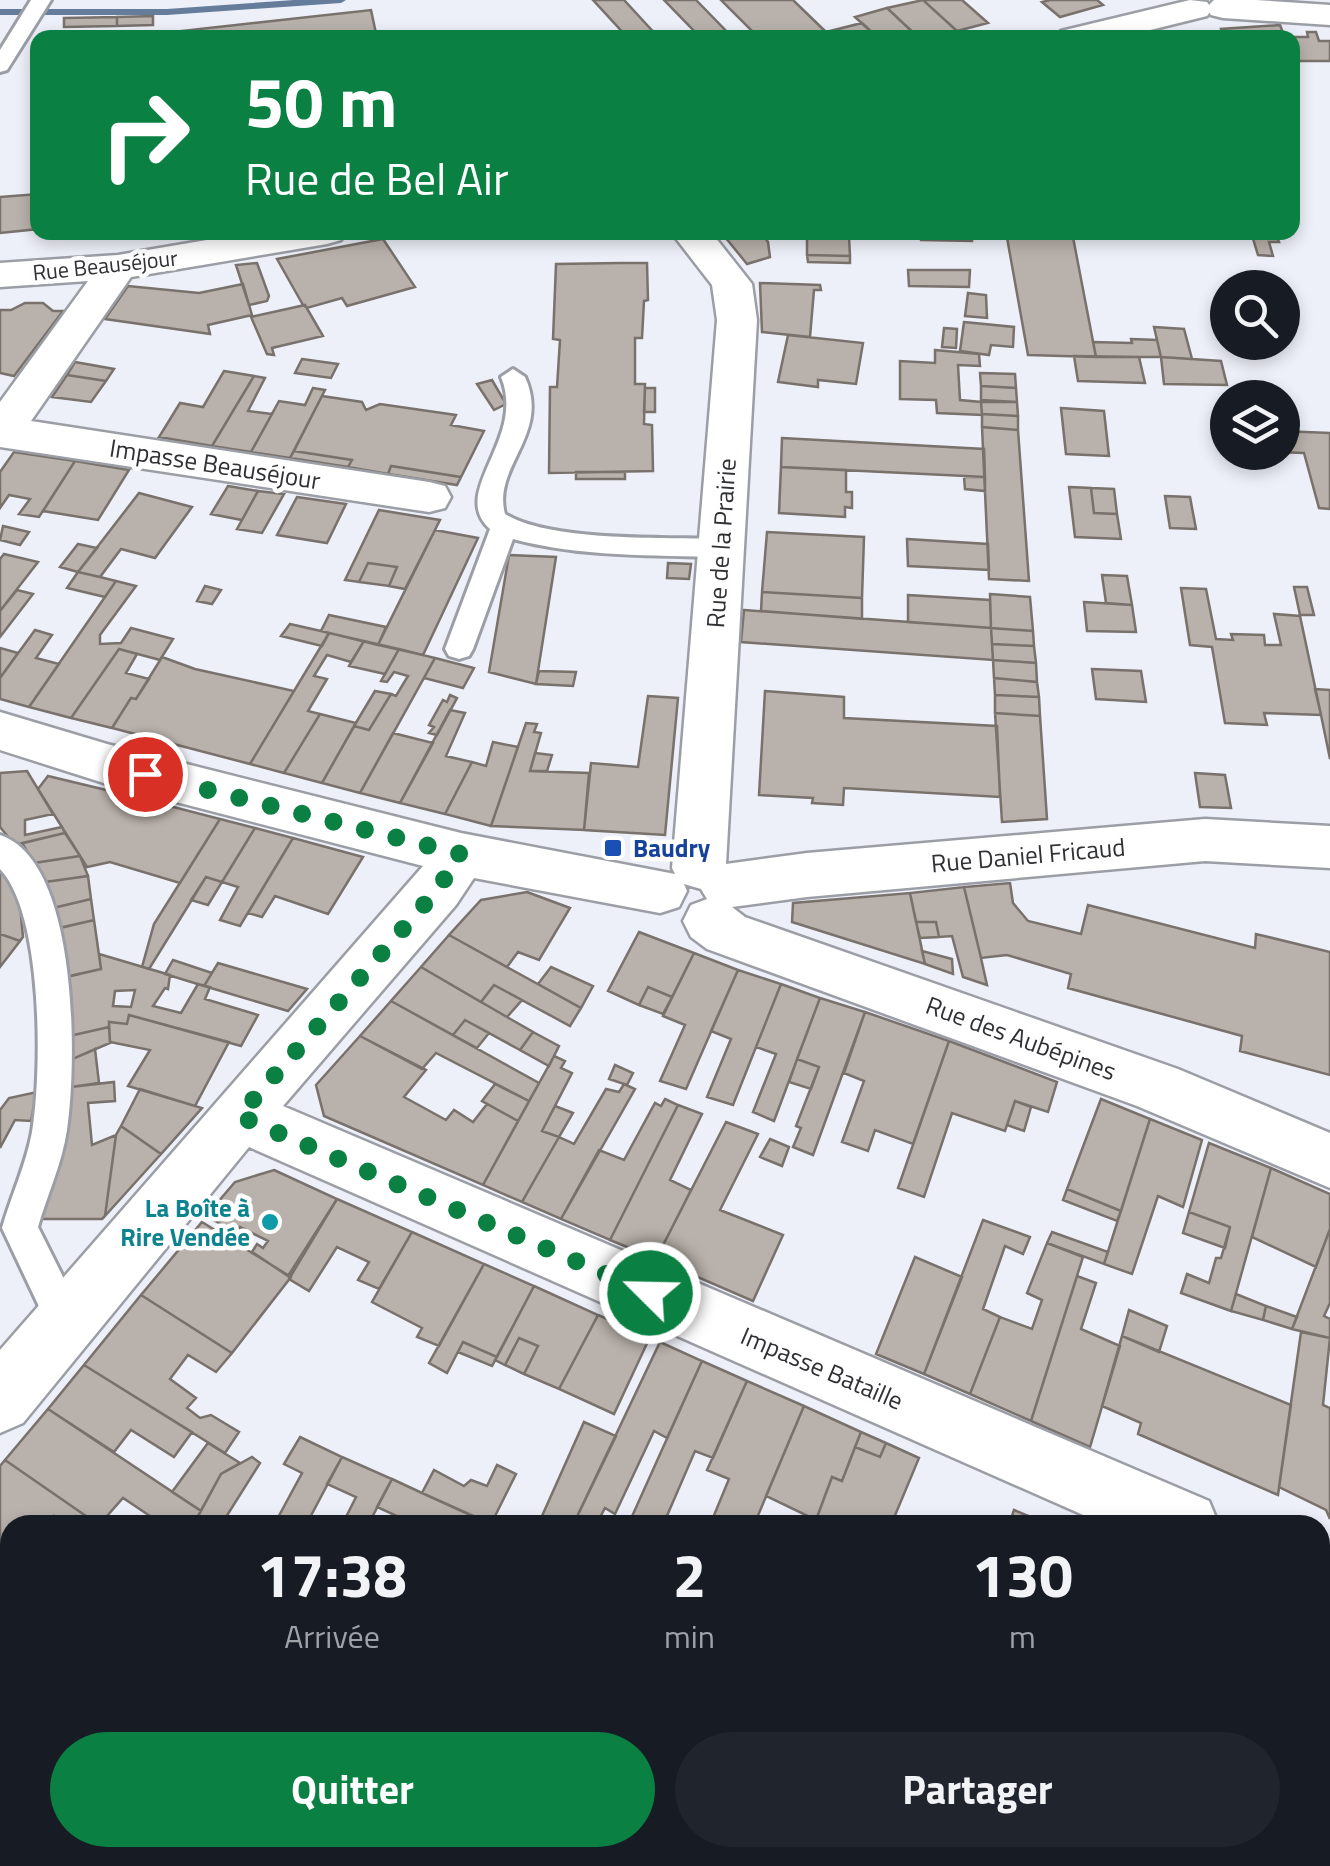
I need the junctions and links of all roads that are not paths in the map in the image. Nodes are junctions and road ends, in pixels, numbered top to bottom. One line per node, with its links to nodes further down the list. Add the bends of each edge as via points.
1 (1207, 4): 3 (street); 4 (street)
2 (36, 9): 5 (lane)
3 (1330, 15)
4 (1104, 30)
5 (0, 66)
6 (280, 240): 8 (street, Rue Beauséjour)
7 (696, 240): 14 (street, Rue de la Prairie, via 732,284 735,300)
8 (118, 267): 9 (street, Rue Beauséjour); 11 (street, Impasse Beauséjour)
9 (0, 275)
10 (513, 377): 13 (lane, via 523,407 521,426 489,497 493,518)
11 (1, 432): 12 (street, Impasse Beauséjour)
12 (429, 497)
13 (504, 528): 14 (lane, via 559,539); 15 (lane)
14 (721, 548): 20 (street, Rue de la Prairie)
15 (459, 649)
16 (0, 730): 19 (street, via 107,764)
17 (1330, 847): 20 (street, Rue Daniel Fricaud, via 1205,840 807,875)
18 (0, 848): 23 (lane, via 31,884 40,912 54,1035 48,1137 20,1228 57,1304)
19 (461, 854): 20 (street); 21 (street)
20 (699, 892): 22 (street, Rue des Aubépines, via 726,933 1157,1086)
21 (239, 1116): 23 (street); 25 (street, Impasse Bataille)
22 (1330, 1160)
23 (72, 1313): 24 (street)
24 (0, 1400)
25 (1162, 1515)

